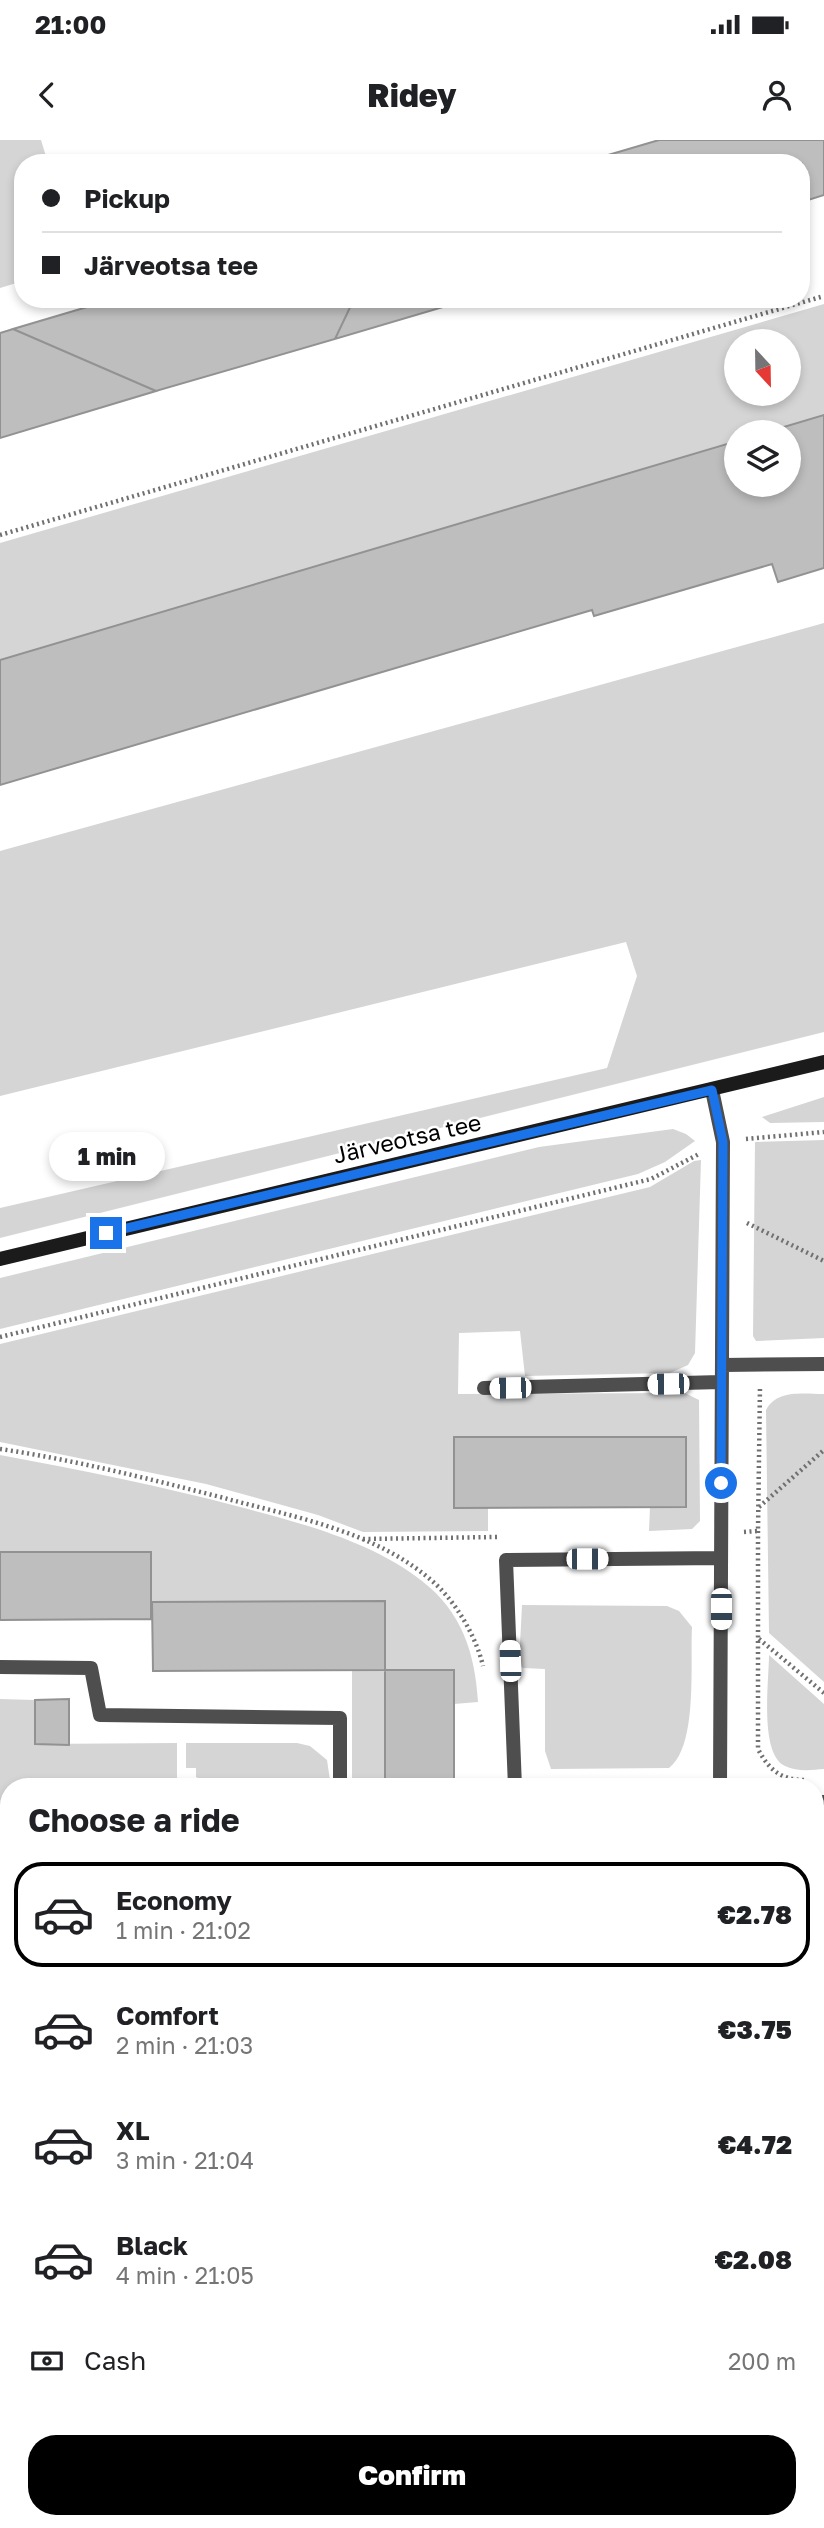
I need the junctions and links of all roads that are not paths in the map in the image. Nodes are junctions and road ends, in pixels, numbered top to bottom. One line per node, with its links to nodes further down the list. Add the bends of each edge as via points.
1 (824, 1062): 2 (main road, Järveotsa tee)
2 (712, 1090): 3 (main road, Järveotsa tee); 5 (street, via 723,1142)
3 (0, 1259)
4 (824, 1364): 5 (street)
5 (722, 1365): 6 (street)
6 (721, 1382): 7 (street); 8 (street)
7 (484, 1388)
8 (721, 1558): 11 (street, via 506,1560); 12 (street)
9 (0, 1667): 10 (street, via 91,1668 100,1715 340,1718)
10 (340, 1778)
11 (515, 1778)
12 (720, 1778)

